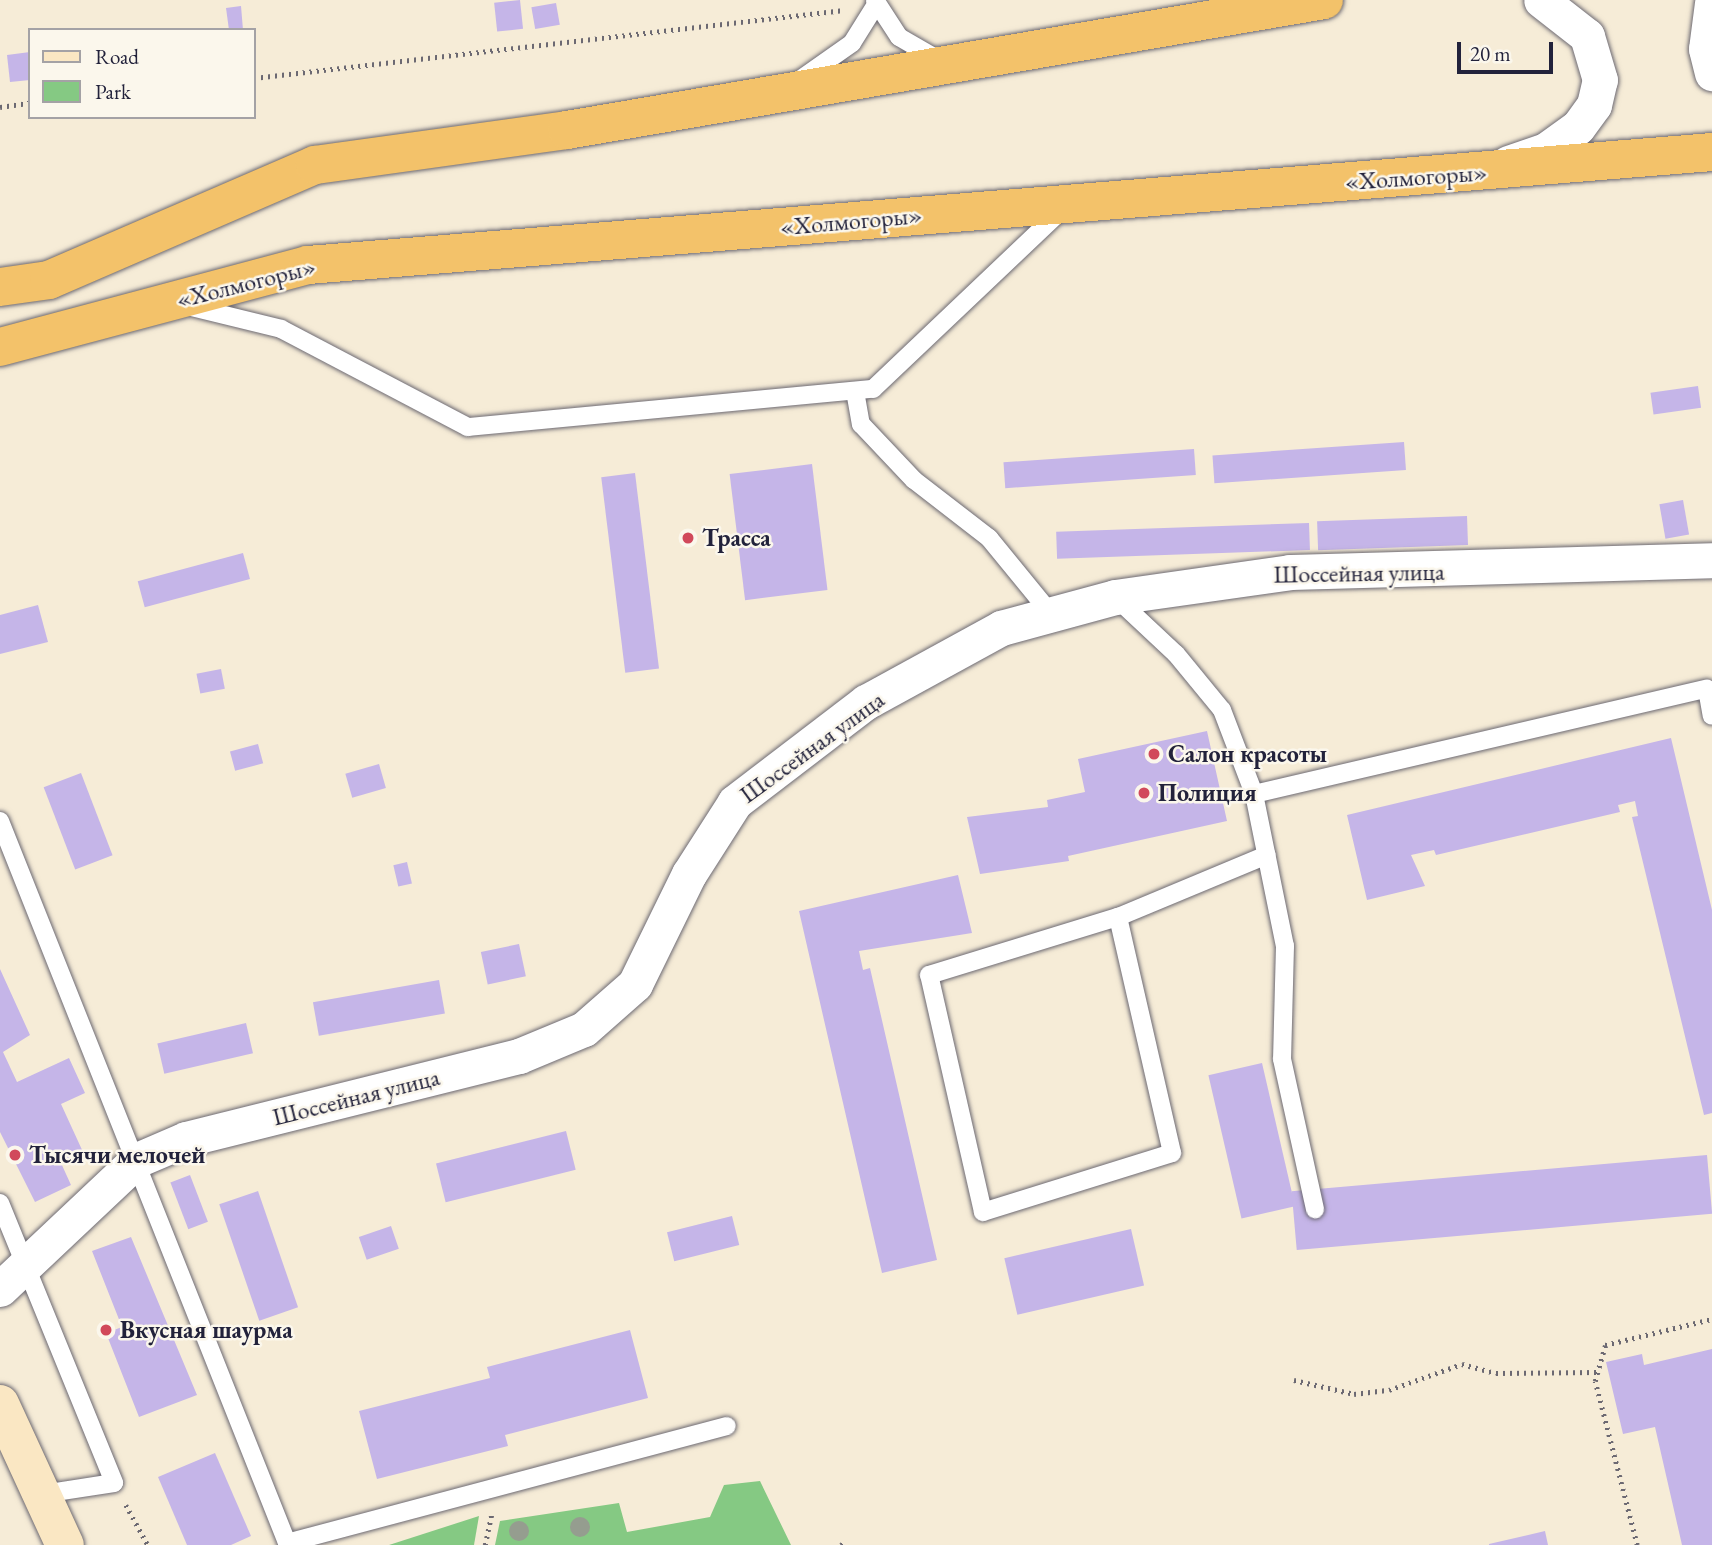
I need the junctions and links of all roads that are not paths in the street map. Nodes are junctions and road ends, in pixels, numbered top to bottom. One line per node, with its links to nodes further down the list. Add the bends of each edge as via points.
1 (1324, 0): 5 (highway)
2 (1541, 0): 10 (street, via 1570,18 1598,56 1594,105 1578,127 1546,150)
3 (875, 3): 6 (lane, via 899,37); 8 (lane, via 852,43)
4 (1712, 3): 7 (street, via 1706,49)
5 (1287, 4): 6 (highway)
6 (946, 64): 8 (highway)
7 (1712, 73)
8 (782, 92): 12 (highway, via 315,165 49,280)
9 (1712, 152): 10 (highway, «Холмогоры»)
10 (1482, 172): 11 (highway, «Холмогоры»)
11 (1069, 203): 13 (highway, «Холмогоры», via 308,265); 15 (lane, via 873,390)
12 (0, 287)
13 (170, 302): 14 (highway, «Холмогоры»); 15 (lane, via 281,329 468,427)
14 (0, 347)
15 (855, 391): 18 (lane, via 860,424 914,480 989,538)
16 (1712, 560): 17 (street, Шоссейная улица, via 1290,572)
17 (1115, 597): 18 (street, Шоссейная улица); 20 (lane, via 1176,654 1222,710)
18 (1052, 615): 24 (street, Шоссейная улица, via 1001,628 866,702 735,802 689,874 635,984 584,1029 519,1056 186,1139)
19 (1712, 716): 20 (lane, via 1707,689)
20 (1254, 794): 22 (lane)
21 (0, 821): 24 (lane)
22 (1267, 855): 23 (lane); 26 (lane, via 1285,946 1282,1059)
23 (1118, 917): 23 (lane, via 1172,1153 983,1212 929,975)
24 (137, 1160): 27 (street, Шоссейная улица); 32 (lane)
25 (0, 1203): 27 (lane)
26 (1315, 1209)
27 (29, 1262): 28 (street, Шоссейная улица); 31 (lane, via 114,1483)
28 (0, 1289)
29 (0, 1404): 31 (street)
30 (727, 1426): 32 (lane)
31 (41, 1494): 33 (street)
32 (287, 1544)
33 (65, 1545)

